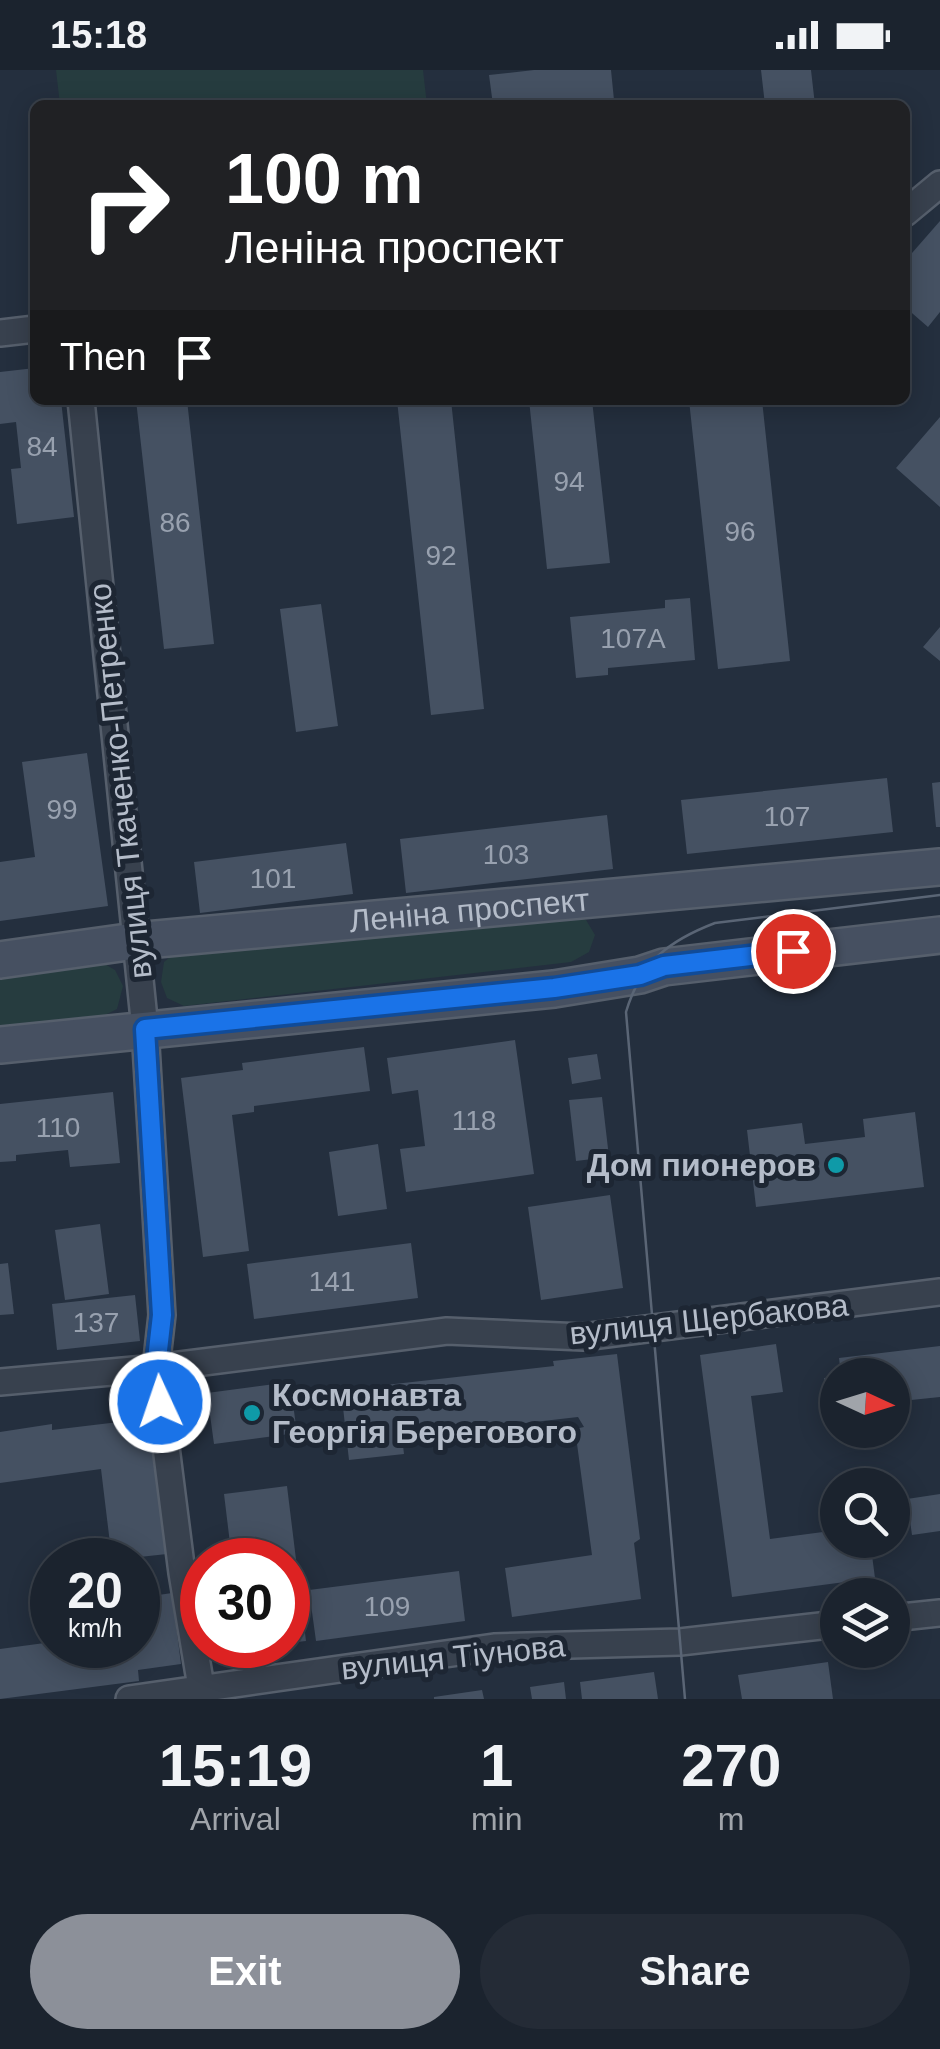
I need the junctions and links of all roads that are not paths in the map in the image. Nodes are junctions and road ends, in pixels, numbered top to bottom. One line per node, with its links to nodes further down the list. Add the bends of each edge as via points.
1 (940, 184): 2 (street)
2 (910, 209)
3 (30, 331): 4 (street)
4 (0, 334)
5 (82, 405): 8 (street, вулиця Ткаченко-Петренко)
6 (940, 868): 8 (street, Леніна проспект)
7 (940, 935): 10 (street, via 664,966 568,987)
8 (136, 941): 9 (street, Леніна проспект); 10 (street, вулиця Ткаченко-Петренко)
9 (0, 960)
10 (145, 1029): 11 (street); 13 (street, вулиця Ткаченко-Петренко, via 162,1315)
11 (0, 1044)
12 (940, 1292): 13 (street, вулиця Щербакова, via 583,1337 447,1331)
13 (156, 1368): 14 (street, вулиця Щербакова); 18 (street, вулиця Ткаченко-Петренко)
14 (0, 1382)
15 (940, 1613): 16 (street)
16 (910, 1616)
17 (820, 1626): 18 (street, вулиця Тіунова, via 680,1642 494,1646)
18 (202, 1693): 19 (street, вулиця Тіунова)
19 (129, 1699)

